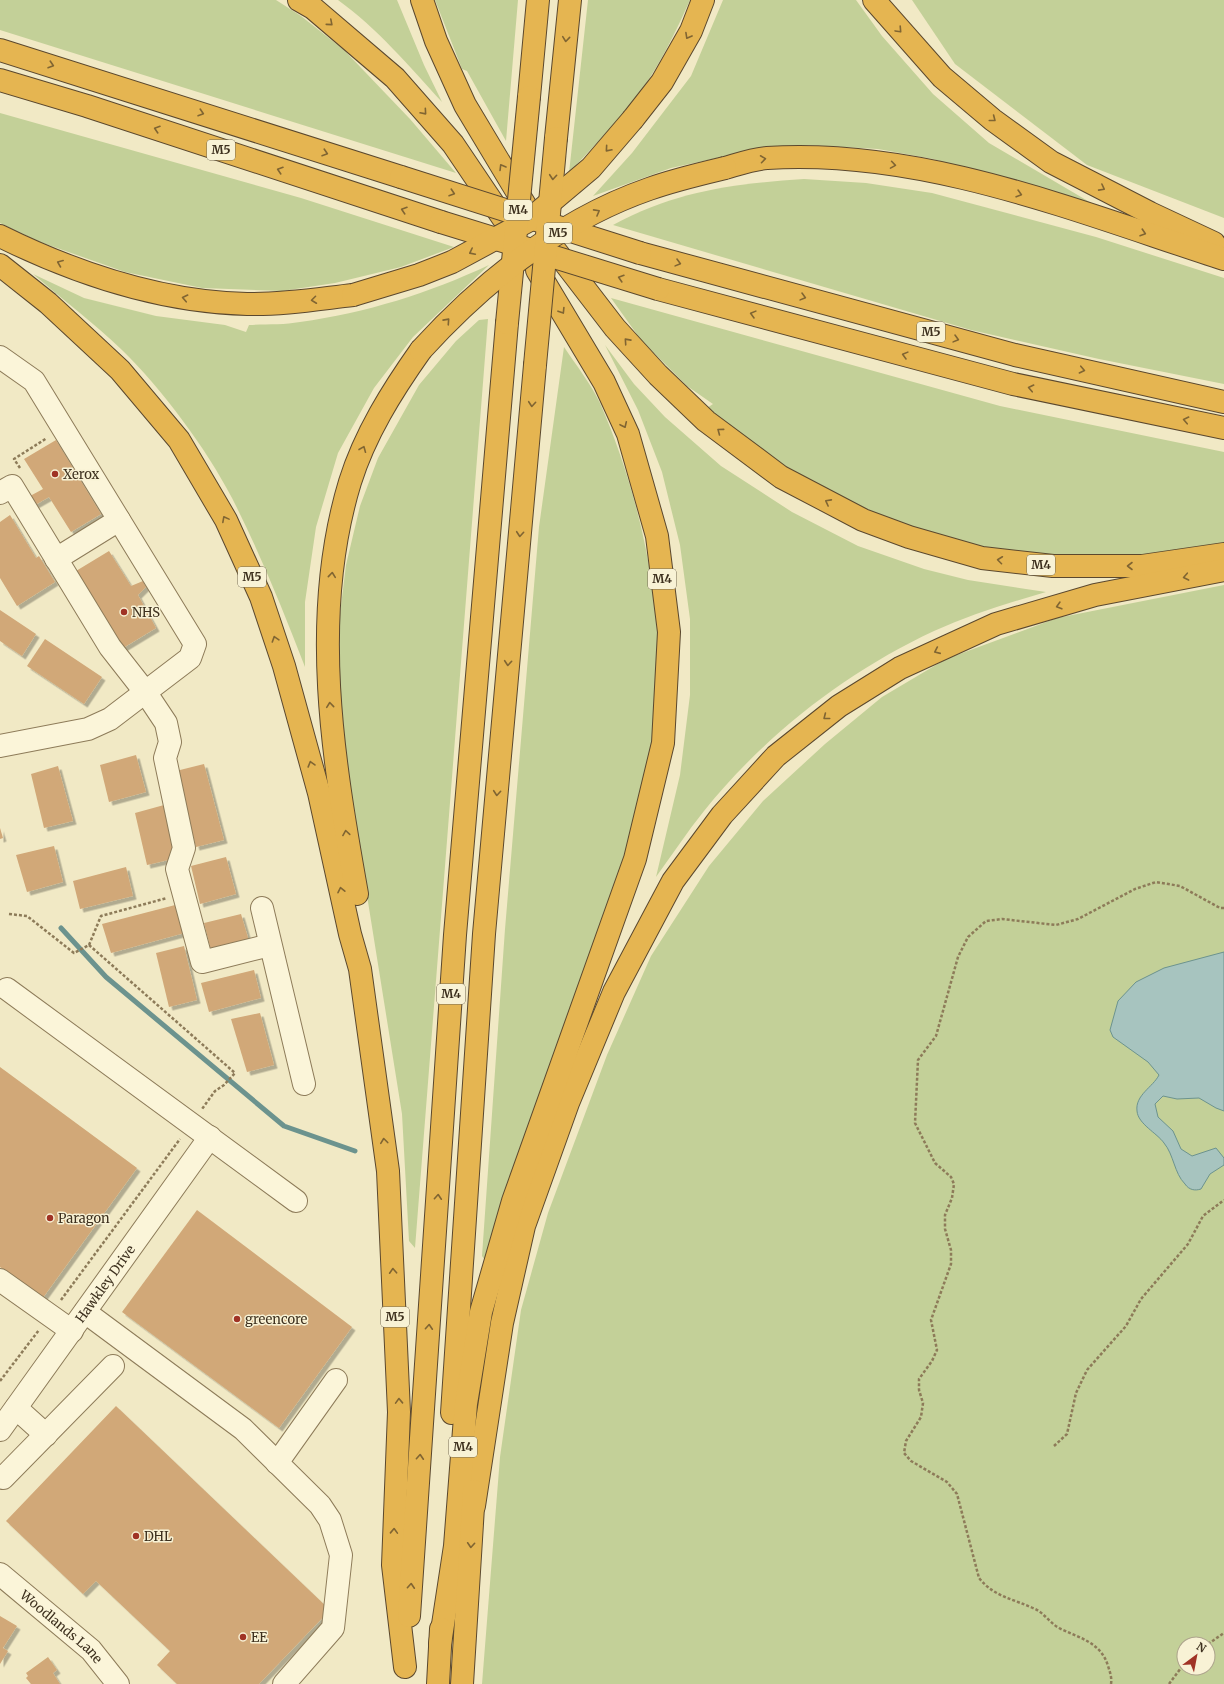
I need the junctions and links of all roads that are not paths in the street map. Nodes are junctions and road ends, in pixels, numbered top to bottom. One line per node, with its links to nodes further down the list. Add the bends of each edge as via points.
1 (299, 0): 34 (highway, M4, one-way to 34, via 313,8 395,78 452,144 517,238 607,389 628,434 657,536 669,632 663,743 635,859 513,1201)
2 (422, 0): 22 (highway, M4, one-way to 2, via 1142,566 1053,566 982,558 909,537 863,520 781,477 706,421 658,375 615,328 537,226 465,106 436,41)
3 (538, 0): 48 (highway, M4, one-way to 3, bridge, via 454,943 507,323)
4 (570, 0): 47 (highway, M4, one-way to 47, bridge, via 484,934 456,1348)
5 (703, 0): 13 (highway, M5, one-way to 13, bridge, via 691,32 662,82 591,168 528,222 452,262 419,275 353,295 296,302 247,304 194,300 122,285 38,255)
6 (874, 0): 14 (highway, one-way to 14, via 942,76 993,120 1045,157 1150,213)
7 (0, 46): 9 (highway, M5)
8 (0, 50): 9 (highway, M5)
9 (31, 58): 18 (highway, M5, one-way to 18, bridge, via 640,253 1015,355)
10 (0, 80): 12 (highway, M5)
11 (0, 92): 12 (highway, M5)
12 (86, 106): 19 (highway, M5, one-way to 12, bridge, via 1013,384 658,289 441,222)
13 (0, 236)
14 (1224, 247)
15 (1224, 259): 29 (highway, M5, one-way to 15, bridge, via 363,931 337,774 329,698 327,616 336,538 350,482 374,424 393,390 421,350 469,301 535,247 609,205 649,189 765,158 857,160 911,168 1001,188)
16 (0, 265): 29 (highway, M5, one-way to 16, via 319,793 284,666 261,596 226,520 179,440 120,370 48,303)
17 (0, 357): 21 (street, via 34,381)
18 (1224, 402)
19 (1224, 428)
20 (0, 493): 23 (street, via 12,486)
21 (119, 520): 23 (street); 25 (street, via 195,644 190,658)
22 (1224, 554)
23 (56, 559): 25 (street, via 110,647)
24 (1224, 570): 45 (highway, M4, one-way to 45, via 1095,595 996,624 900,668 839,706 776,756 722,815 673,881 614,992 560,1125 524,1226 502,1323)
25 (146, 693): 26 (street, via 110,720 88,729); 28 (street, via 166,723 170,742 165,758 184,848 177,869 202,962)
26 (0, 746)
27 (262, 908): 28 (street)
28 (270, 945): 31 (street)
29 (360, 969): 48 (highway, M5, one-way to 29, via 393,1565 399,1412 388,1171)
30 (7, 989): 32 (street)
31 (304, 1084)
32 (210, 1137): 33 (street); 36 (street, Hawkley Drive)
33 (296, 1201)
34 (499, 1253): 45 (highway, M4, via 478,1412); 47 (highway, M4, via 481,1312 466,1404 455,1546)
35 (0, 1280): 37 (street)
36 (86, 1312): 37 (street, Hawkley Drive); 43 (street, via 243,1429)
37 (72, 1331): 40 (street, Hawkley Drive)
38 (113, 1366): 42 (street)
39 (336, 1380): 43 (street)
40 (16, 1408): 41 (street, Hawkley Drive); 42 (street)
41 (0, 1430)
42 (46, 1435): 44 (street)
43 (277, 1463): 50 (street, via 320,1505 330,1520 341,1554 333,1628)
44 (3, 1478)
45 (474, 1506): 52 (highway, M4, one-way to 52)
46 (0, 1574): 49 (street, Woodlands Lane, via 91,1650)
47 (440, 1644): 51 (highway, M4)
48 (405, 1676)
49 (118, 1684)
50 (284, 1684)
51 (438, 1684)
52 (462, 1684)

